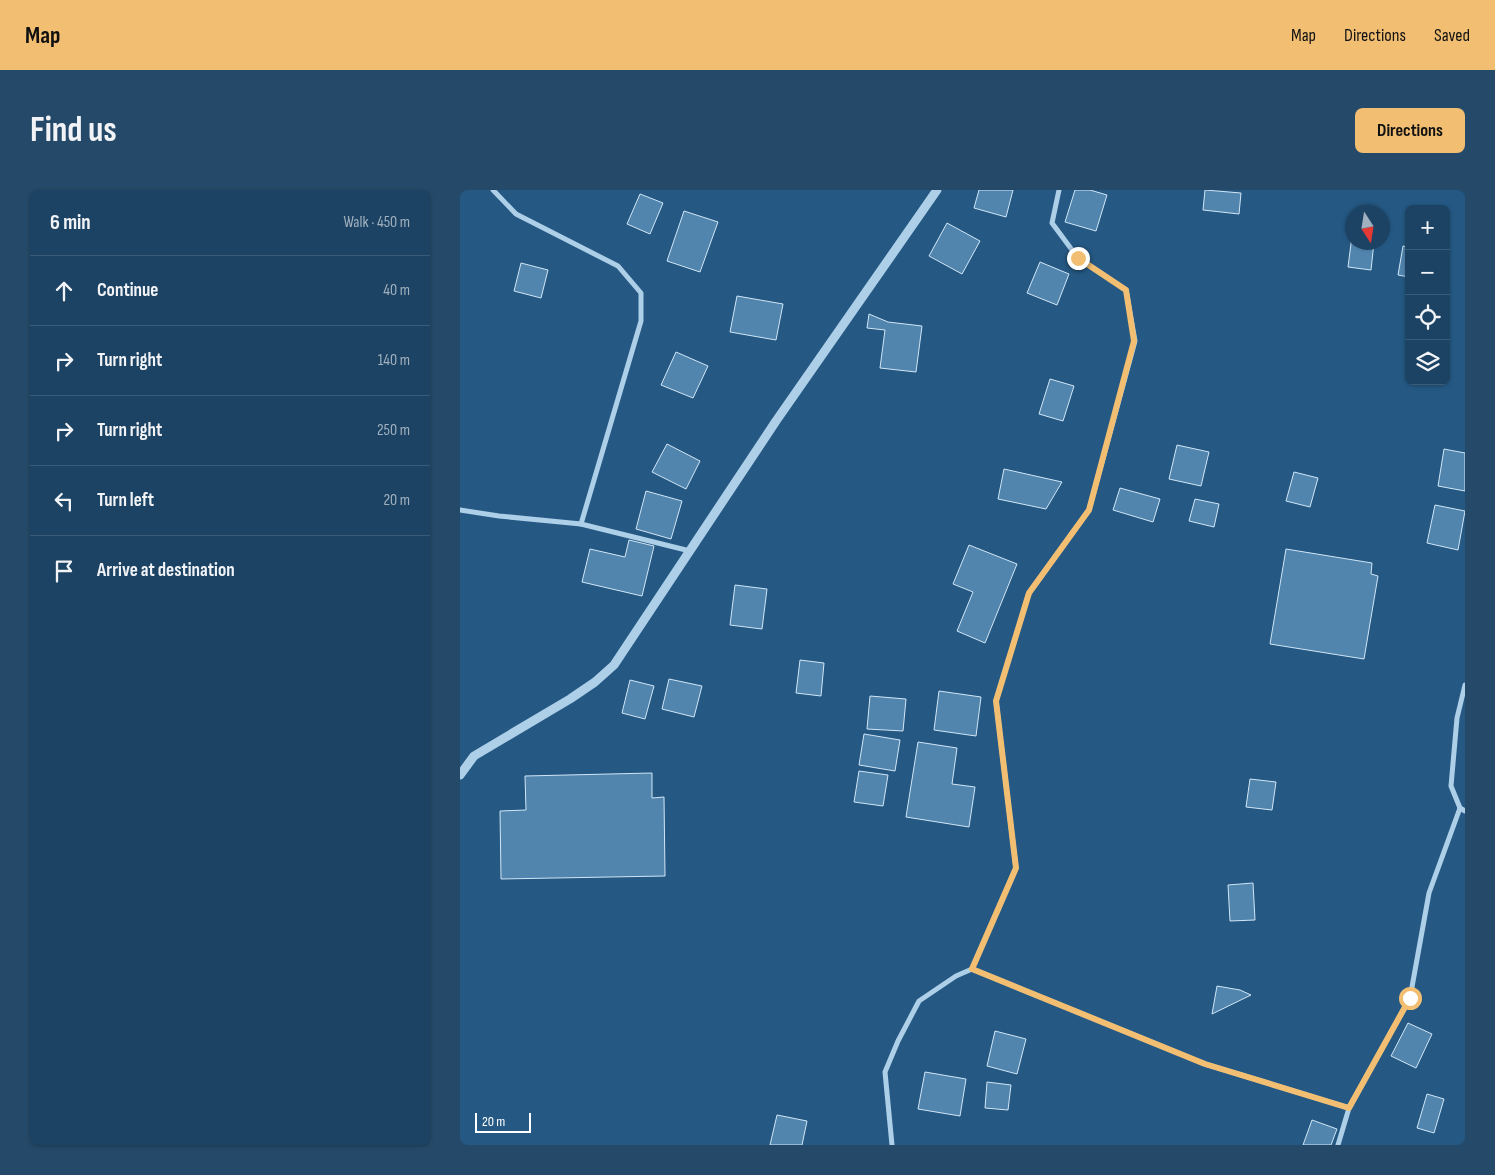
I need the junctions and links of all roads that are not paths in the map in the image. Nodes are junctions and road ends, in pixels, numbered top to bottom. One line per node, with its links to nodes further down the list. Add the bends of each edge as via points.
1 (492, 190): 5 (street, via 516,214 618,266 641,293 642,321)
2 (937, 190): 6 (street)
3 (1058, 190): 10 (street, via 1052,223 1078,258 1126,290 1134,341 1089,510 1029,593 996,701 1016,868)
4 (460, 510): 5 (street)
5 (581, 524): 6 (street)
6 (690, 551): 8 (street, via 614,665 570,699 474,756)
7 (1465, 685): 9 (street, via 1457,718 1451,786)
8 (460, 775)
9 (1462, 810): 11 (street, via 1429,893 1410,998)
10 (972, 969): 11 (street, via 1205,1064); 12 (street, via 919,1001 898,1041 885,1072)
11 (1349, 1108): 13 (street)
12 (892, 1145)
13 (1338, 1145)

